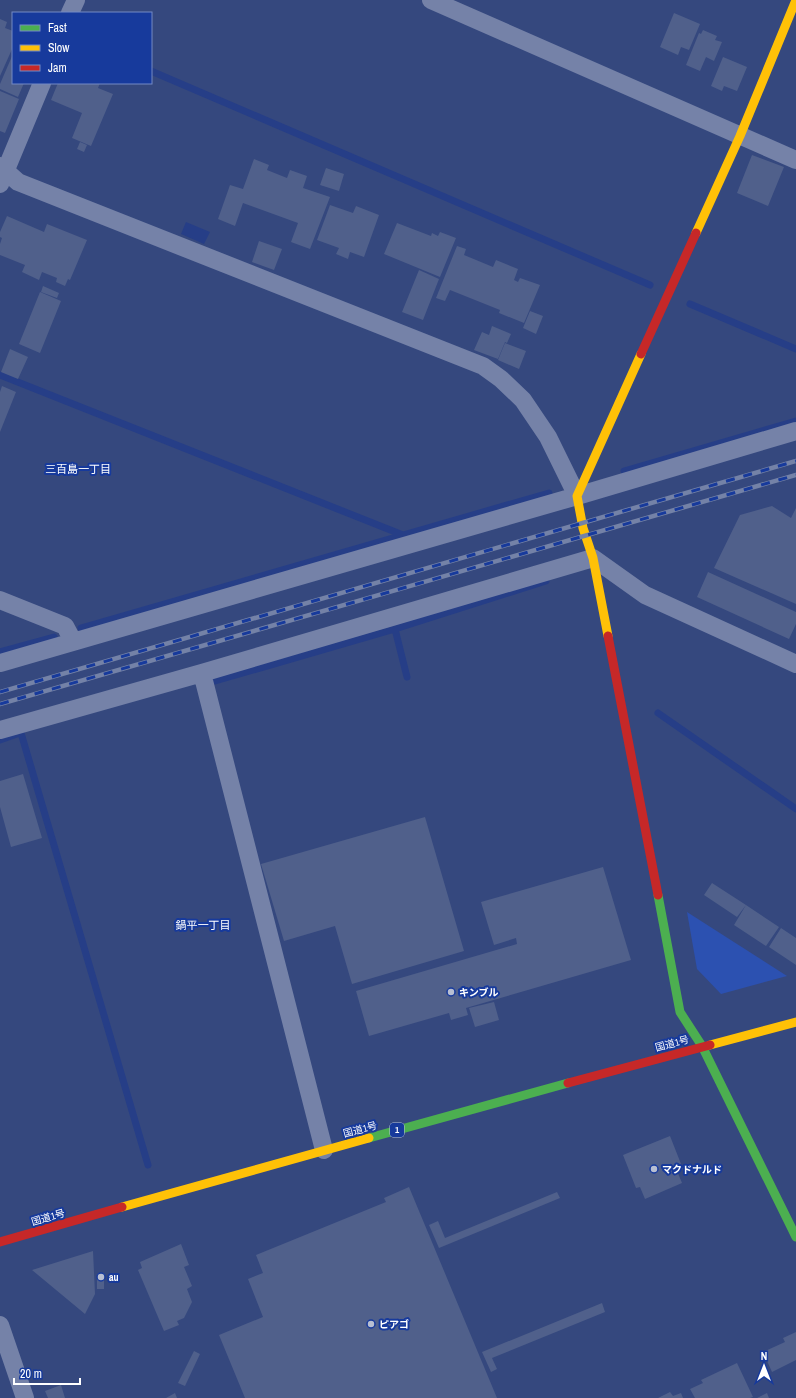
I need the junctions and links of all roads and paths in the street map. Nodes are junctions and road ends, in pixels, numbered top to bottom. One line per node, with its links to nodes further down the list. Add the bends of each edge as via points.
1 (76, 0): 4 (street)
2 (431, 0): 6 (street)
3 (796, 0): 6 (main road)
4 (70, 12)
5 (42, 84): 8 (street)
6 (740, 136): 7 (street); 10 (main road)
7 (796, 160)
8 (2, 174): 10 (street, via 483,366 524,400 548,437)
9 (796, 431): 10 (street)
10 (577, 496): 11 (main road, via 584,536); 13 (street)
11 (594, 558): 15 (street, via 645,595); 16 (street); 19 (main road, via 680,1012)
12 (0, 600): 13 (street, via 65,626)
13 (73, 641): 14 (street)
14 (0, 663)
15 (796, 664)
16 (202, 673): 17 (street); 20 (street)
17 (0, 730)
18 (796, 1022): 19 (main road, 国道1号 / 1)
19 (702, 1046): 20 (main road, 国道1号 / 1); 21 (main road)
20 (324, 1150): 22 (main road, 国道1号 / 1)
21 (795, 1234)
22 (0, 1242)
23 (0, 1325): 24 (street)
24 (25, 1398)

